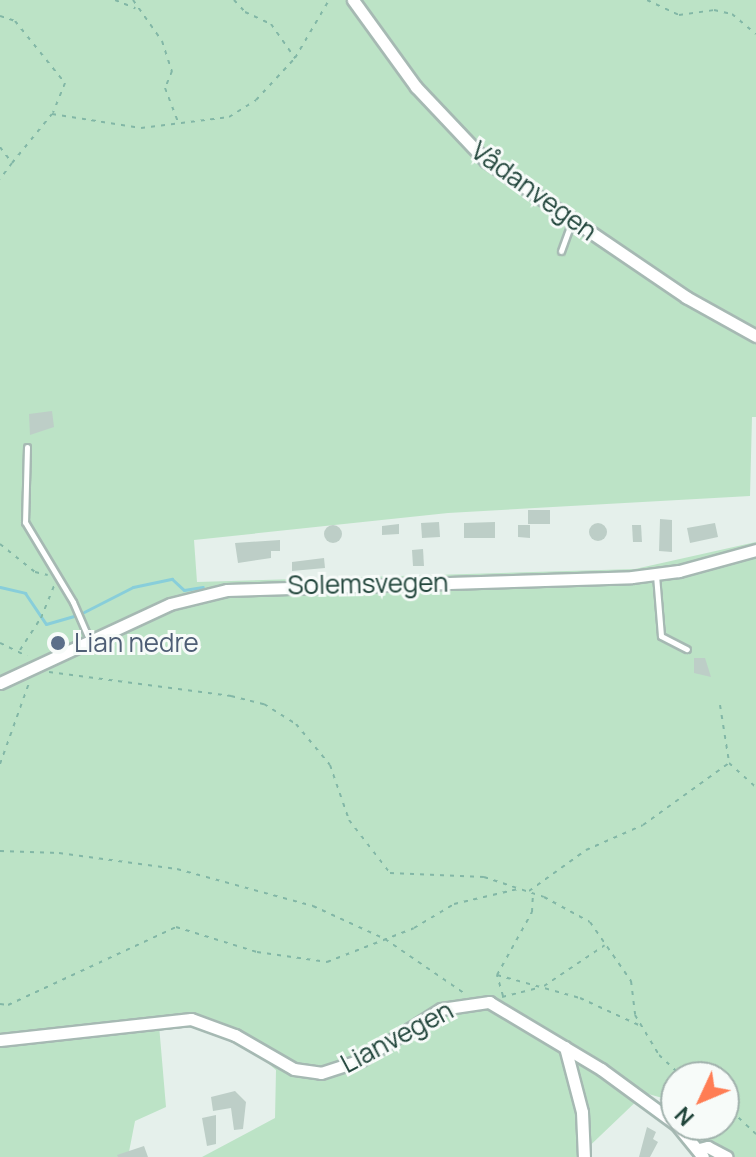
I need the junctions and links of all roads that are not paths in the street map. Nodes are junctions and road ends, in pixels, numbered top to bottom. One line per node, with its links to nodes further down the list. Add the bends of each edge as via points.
1 (353, 0): 2 (street, Vådanvegen, via 403,70 468,144)
2 (572, 221): 3 (lane); 4 (street, Vådanvegen, via 686,297)
3 (561, 251)
4 (756, 336)
5 (27, 447): 8 (lane, via 25,522)
6 (756, 550): 7 (street, Solemsvegen)
7 (656, 574): 8 (street, Solemsvegen, via 253,586 170,604); 9 (lane, via 661,636)
8 (89, 640): 10 (street, Solemsvegen)
9 (687, 649)
10 (0, 683)
11 (0, 1040): 12 (street, Lianvegen, via 191,1019 235,1035 294,1069 321,1073 354,1064 441,1009 500,1000)
12 (565, 1047): 13 (street, Lianvegen); 15 (street, via 582,1112)
13 (660, 1114)
14 (701, 1153): 16 (street, via 708,1147)
15 (584, 1157)
16 (727, 1157)

